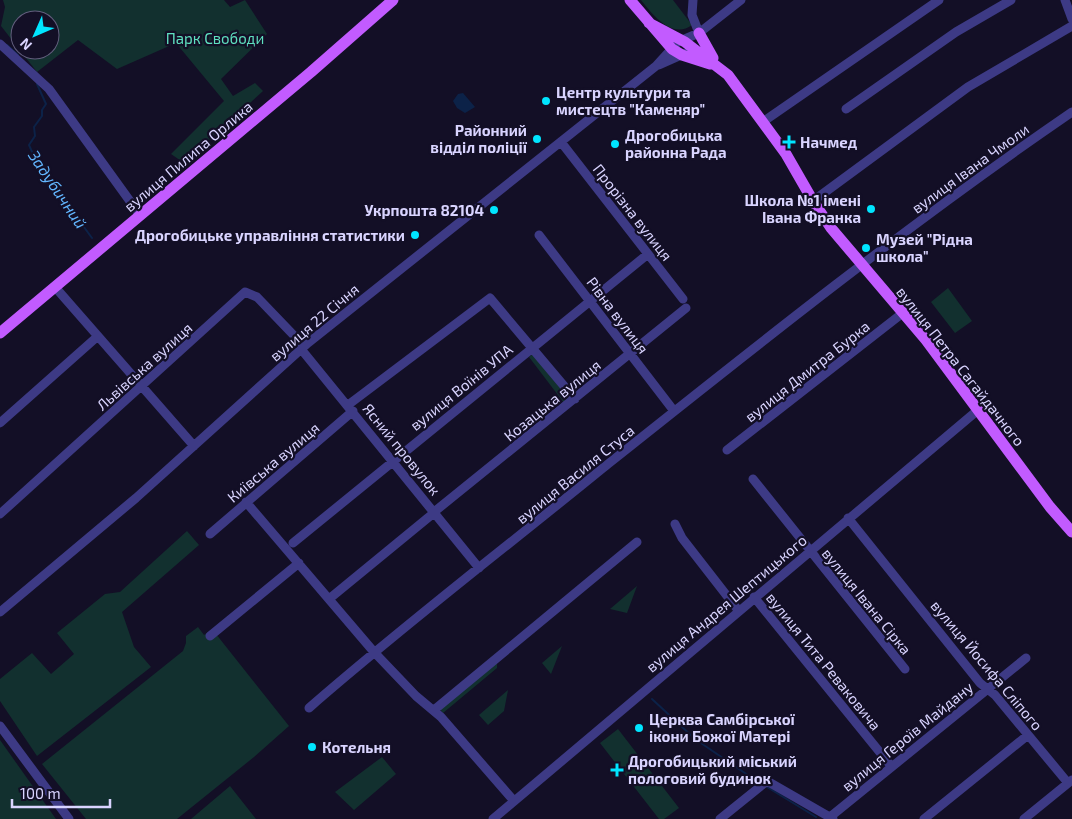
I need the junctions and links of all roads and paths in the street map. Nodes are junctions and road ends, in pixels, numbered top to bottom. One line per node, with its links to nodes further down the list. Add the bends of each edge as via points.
1 (393, 0): 22 (main road, вулиця Пилипа Орлика)
2 (630, 0): 9 (main road)
3 (692, 0): 11 (street, via 692,15)
4 (741, 0): 11 (street)
5 (939, 0): 19 (street)
6 (1011, 0): 17 (street, via 956,32)
7 (1065, 0): 8 (street)
8 (1072, 19)
9 (649, 24): 12 (main road); 14 (main road)
10 (1072, 26): 21 (street, via 968,87)
11 (699, 33): 14 (street); 16 (main road, вулиця Петра Сагайдачного)
12 (660, 37): 14 (main road); 15 (street, via 661,53)
13 (0, 44): 22 (street, via 49,89)
14 (682, 49): 15 (street, вулиця 22 Січня); 16 (main road)
15 (656, 66): 20 (street, вулиця 22 Січня)
16 (721, 68): 19 (main road, вулиця Петра Сагайдачного)
17 (846, 109)
18 (1072, 112): 25 (street, вулиця Івана Чмоли)
19 (764, 121): 21 (main road, вулиця Петра Сагайдачного)
20 (561, 142): 24 (street, Прорізна вулиця); 34 (street, вулиця 22 Січня)
21 (812, 201): 25 (main road, вулиця Петра Сагайдачного)
22 (140, 215): 26 (main road, вулиця Пилипа Орлика)
23 (539, 234): 28 (street, Рівна вулиця)
24 (648, 254): 27 (street, Прорізна вулиця); 28 (street, вулиця Воїнів УПА)
25 (861, 265): 30 (main road, вулиця Петра Сагайдачного); 40 (street, вулиця Василя Стуса)
26 (55, 287): 31 (main road, вулиця Пилипа Орлика); 32 (street)
27 (683, 299)
28 (590, 300): 33 (street, вулиця Воїнів УПА); 35 (street, Рівна вулиця)
29 (686, 308): 35 (street, Козацька вулиця)
30 (904, 312): 39 (main road, вулиця Петра Сагайдачного); 43 (street, вулиця Дмитра Бурка)
31 (0, 333)
32 (98, 336): 36 (street); 41 (street)
33 (532, 346): 37 (street); 38 (street, Київська вулиця, via 490,298); 44 (street, вулиця Воїнів УПА)
34 (302, 348): 36 (street, Львівська вулиця, via 257,296 245,292); 38 (street, Ясний провулок); 42 (street, вулиця 22 Січня)
35 (630, 354): 37 (street, Козацька вулиця); 40 (street, Рівна вулиця)
36 (142, 386): 42 (street); 48 (street, Львівська вулиця)
37 (575, 399): 47 (street, Козацька вулиця)
38 (351, 408): 44 (street, Ясний провулок); 46 (street, Київська вулиця)
39 (978, 410): 49 (street, вулиця Андрея Шептицького); 51 (main road, вулиця Петра Сагайдачного)
40 (674, 411): 57 (street, вулиця Василя Стуса)
41 (0, 423)
42 (194, 446): 61 (street, вулиця 22 Січня)
43 (727, 450)
44 (393, 461): 47 (street, Ясний провулок); 54 (street, вулиця Воїнів УПА)
45 (753, 479): 55 (street, вулиця Івана Сірка)
46 (246, 502): 52 (street, Київська вулиця); 56 (street)
47 (434, 512): 57 (street, Ясний провулок); 59 (street, Козацька вулиця)
48 (0, 514)
49 (848, 518): 55 (street, вулиця Андрея Шептицького); 66 (street, вулиця Йосифа Сліпого)
50 (675, 524): 60 (street, via 682,538)
51 (1072, 532)
52 (210, 534)
53 (637, 542): 68 (street)
54 (293, 543)
55 (810, 551): 58 (street, вулиця Андрея Шептицького); 65 (street, вулиця Івана Сірка)
56 (299, 563): 59 (street); 62 (street)
57 (480, 568): 63 (street, вулиця Василя Стуса)
58 (754, 597): 60 (street, вулиця Андрея Шептицького); 71 (street, вулиця Тита Реваковича)
59 (329, 599): 63 (street)
60 (738, 610): 73 (street, вулиця Андрея Шептицького)
61 (0, 612)
62 (210, 636)
63 (374, 652): 67 (street, вулиця Василя Стуса); 68 (street)
64 (1026, 658): 66 (street, вулиця Героїв Майдану)
65 (905, 670)
66 (987, 689): 70 (street, вулиця Йосифа Сліпого); 71 (street, вулиця Героїв Майдану)
67 (309, 708)
68 (434, 710): 73 (street)
69 (0, 726): 75 (street)
70 (1028, 735): 72 (street, вулиця Йосифа Сліпого); 78 (street)
71 (891, 766): 74 (street, вулиця Героїв Майдану)
72 (1070, 781): 79 (street)
73 (514, 801): 76 (street, вулиця Андрея Шептицького)
74 (829, 818): 77 (street, via 767,781)
75 (69, 819)
76 (493, 819)
77 (720, 819)
78 (924, 819)
79 (1024, 819)

